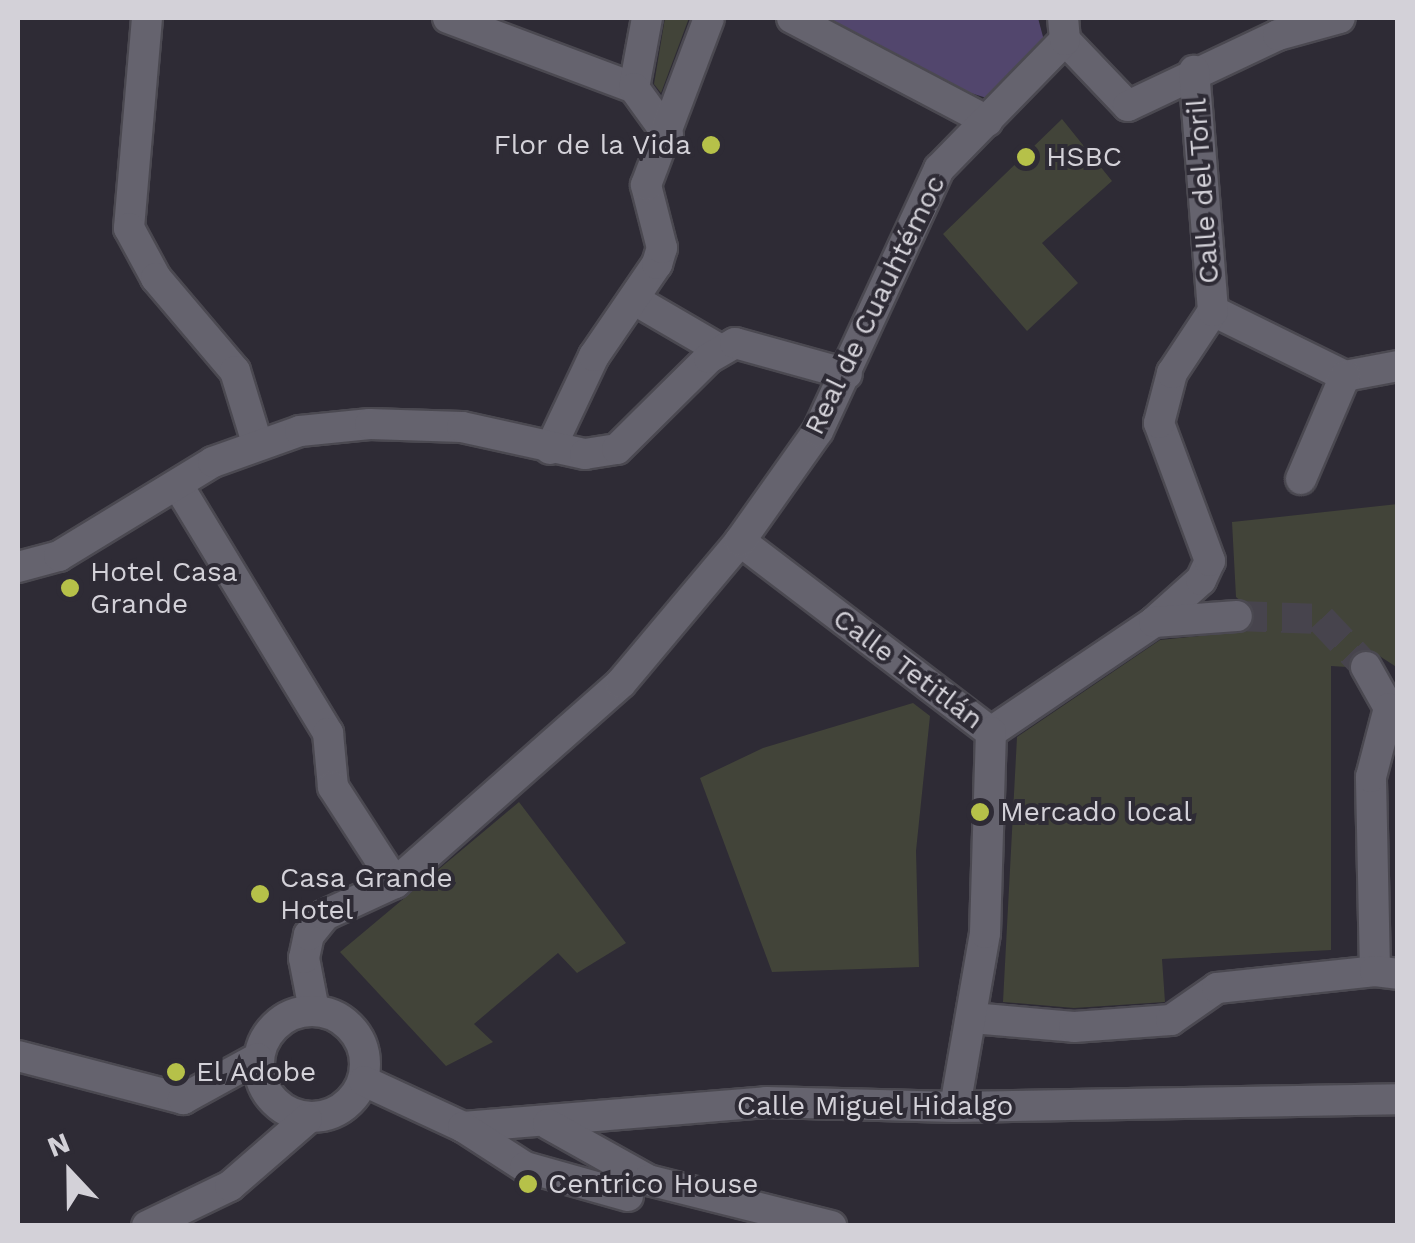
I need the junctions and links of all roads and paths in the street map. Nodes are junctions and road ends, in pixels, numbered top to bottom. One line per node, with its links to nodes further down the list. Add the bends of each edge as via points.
1 (148, 18): 18 (street, via 129,228 156,278 235,371)
2 (448, 18): 9 (street)
3 (647, 18): 9 (street)
4 (709, 18): 11 (street)
5 (792, 18): 10 (street)
6 (1340, 18): 8 (street)
7 (1064, 29): 8 (street, via 1128,106); 10 (street, Real de Cuauhtémoc)
8 (1194, 71): 13 (street, Calle del Toril)
9 (634, 88): 11 (street)
10 (987, 121): 16 (street, Real de Cuauhtémoc, via 939,170)
11 (668, 135): 12 (street, via 646,185 662,248)
12 (635, 300): 14 (street); 19 (street, via 594,356)
13 (1213, 310): 17 (street, Calle del Toril); 25 (street, Calle del Toril, via 1172,373 1159,422 1210,561 1201,580)
14 (719, 349): 16 (street, via 735,343); 19 (street, via 617,449)
15 (1398, 366): 17 (street)
16 (846, 374): 22 (street, Real de Cuauhtémoc, via 818,431)
17 (1345, 376): 20 (street)
18 (257, 443): 19 (street, via 370,424 462,427); 21 (street, via 213,462)
19 (550, 449)
20 (1301, 480)
21 (179, 487): 23 (street, via 59,556); 29 (street, via 328,733 334,787)
22 (740, 542): 28 (street, Calle Tetitlán); 29 (street, Real de Cuauhtémoc, via 621,683)
23 (18, 567)
24 (1237, 616): 25 (street)
25 (1154, 622): 28 (street)
26 (1366, 668): 27 (street)
27 (1393, 708): 30 (street, via 1372,777)
28 (991, 732): 32 (street, Calle Tetitlán, via 985,933)
29 (394, 882): 31 (street, Real de Cuauhtémoc, via 325,915 309,935 304,958)
30 (1386, 972): 32 (street, via 1217,988 1171,1020 1074,1027)
31 (314, 1010): 34 (street, via 276,1023); 35 (street, via 338,1016 356,1033 366,1056)
32 (972, 1018): 37 (street, Calle Tetitlán)
33 (18, 1056): 34 (street, via 184,1099)
34 (258, 1058): 38 (street, via 269,1100)
35 (364, 1081): 38 (street, via 332,1116); 40 (street, Calle Miguel Hidalgo)
36 (1398, 1098): 37 (street, Calle Miguel Hidalgo)
37 (956, 1107): 39 (street, Calle Miguel Hidalgo, via 766,1102)
38 (308, 1119): 42 (street, via 230,1186)
39 (548, 1124): 40 (street, Calle Miguel Hidalgo); 43 (street, via 648,1180)
40 (463, 1127): 41 (street, via 525,1167)
41 (628, 1196)
42 (148, 1226)
43 (831, 1226)

